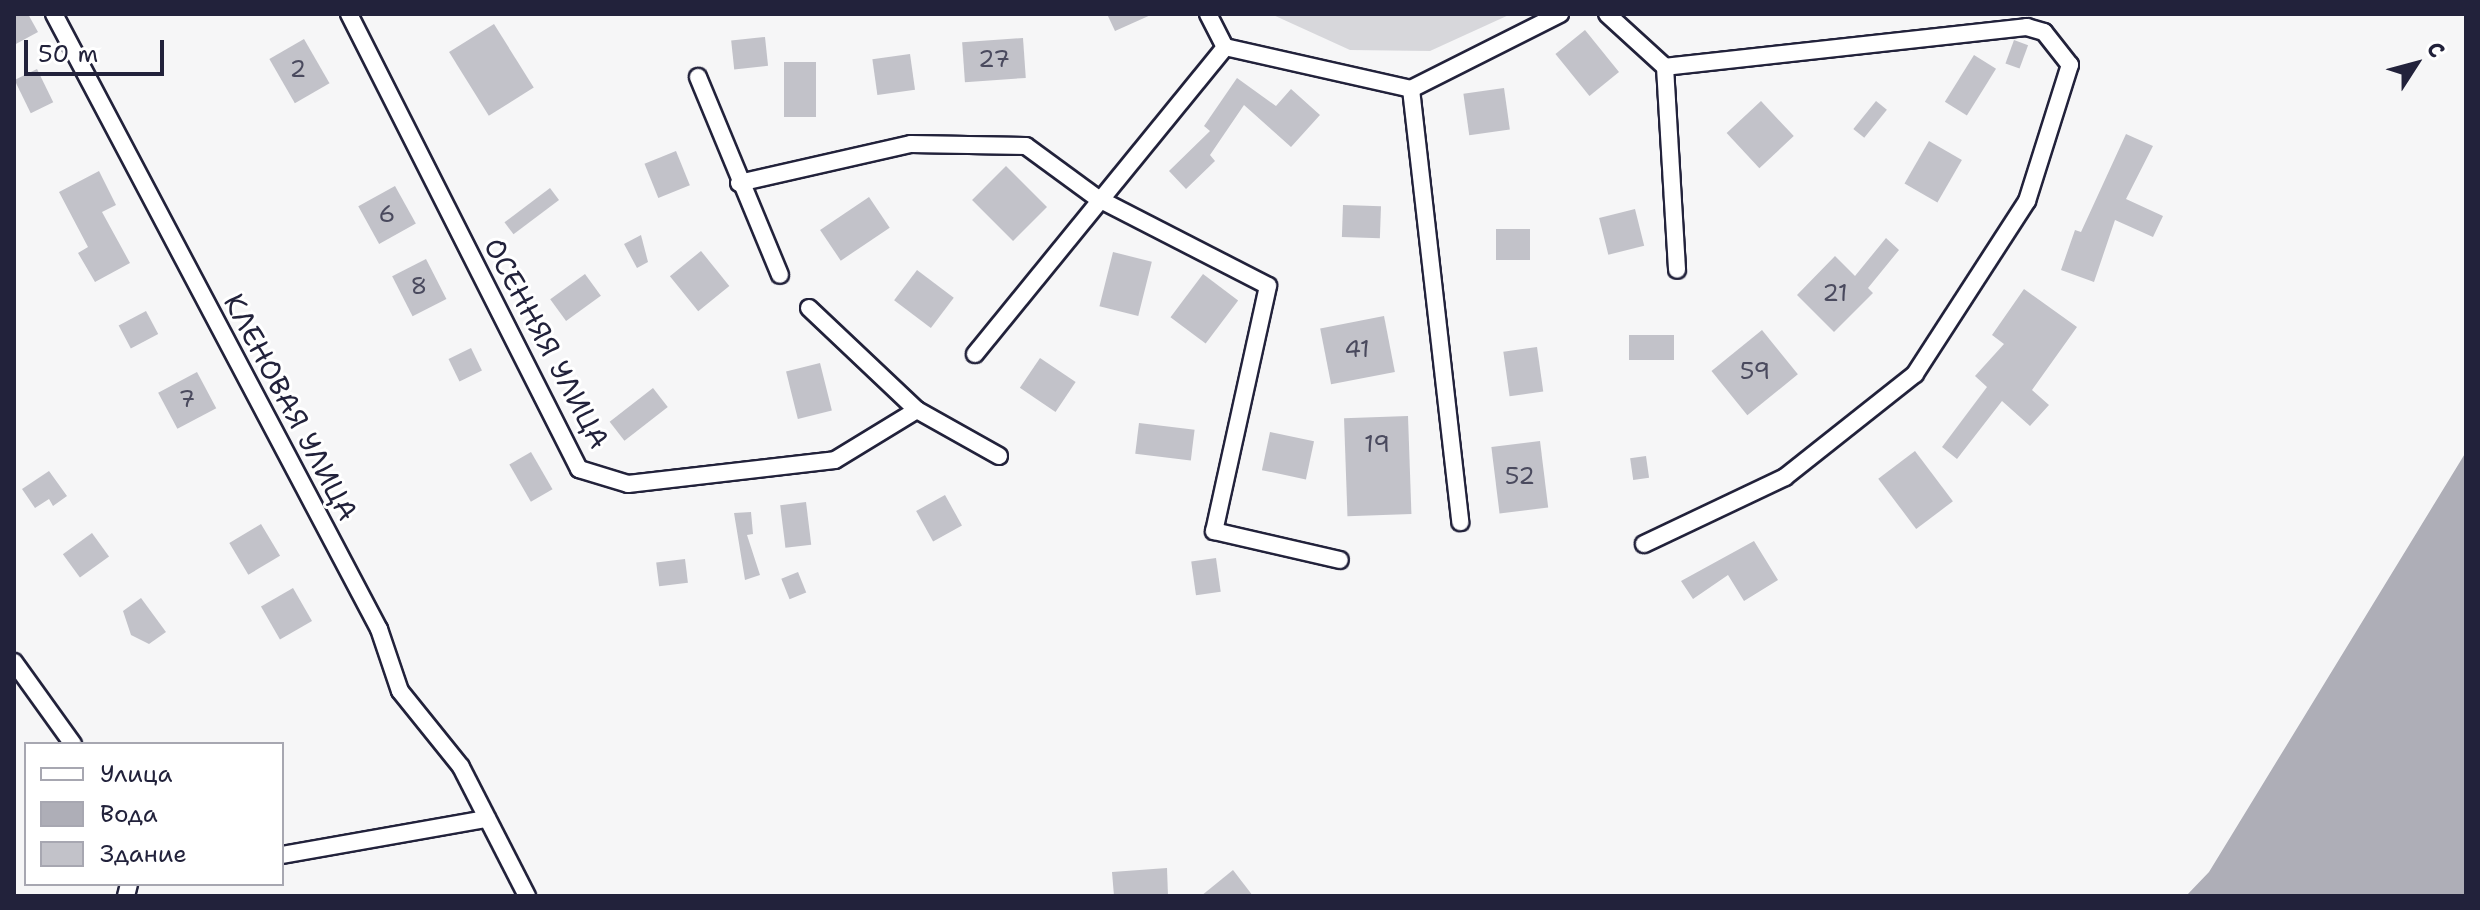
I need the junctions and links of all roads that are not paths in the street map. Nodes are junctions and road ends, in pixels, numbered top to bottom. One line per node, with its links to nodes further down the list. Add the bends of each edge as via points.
1 (54, 14): 23 (street, КЛЕНОВАЯ УЛИЦА, via 379,629 400,691 461,767)
2 (349, 14): 16 (street, ОСЕННЯЯ УЛИЦА, via 579,469 628,484 835,460)
3 (1208, 14): 6 (street)
4 (1560, 14): 9 (street)
5 (1607, 14): 7 (street)
6 (1225, 47): 9 (street); 11 (street)
7 (1665, 67): 12 (street); 19 (street, via 2027,27 2044,32 2070,65 2027,201 1915,374 1785,477)
8 (698, 77): 10 (street)
9 (1411, 89): 18 (street)
10 (739, 183): 11 (street, via 911,144 1026,146); 13 (street)
11 (1097, 198): 15 (street); 20 (street, via 1268,286 1214,531)
12 (1677, 270)
13 (780, 275)
14 (809, 308): 16 (street)
15 (975, 354)
16 (917, 410): 17 (street)
17 (999, 456)
18 (1460, 522)
19 (1644, 544)
20 (1340, 560)
21 (14, 662): 22 (street)
22 (72, 742)
23 (487, 819): 24 (street); 25 (street, КЛЕНОВАЯ УЛИЦА)
24 (284, 855)
25 (527, 896)

